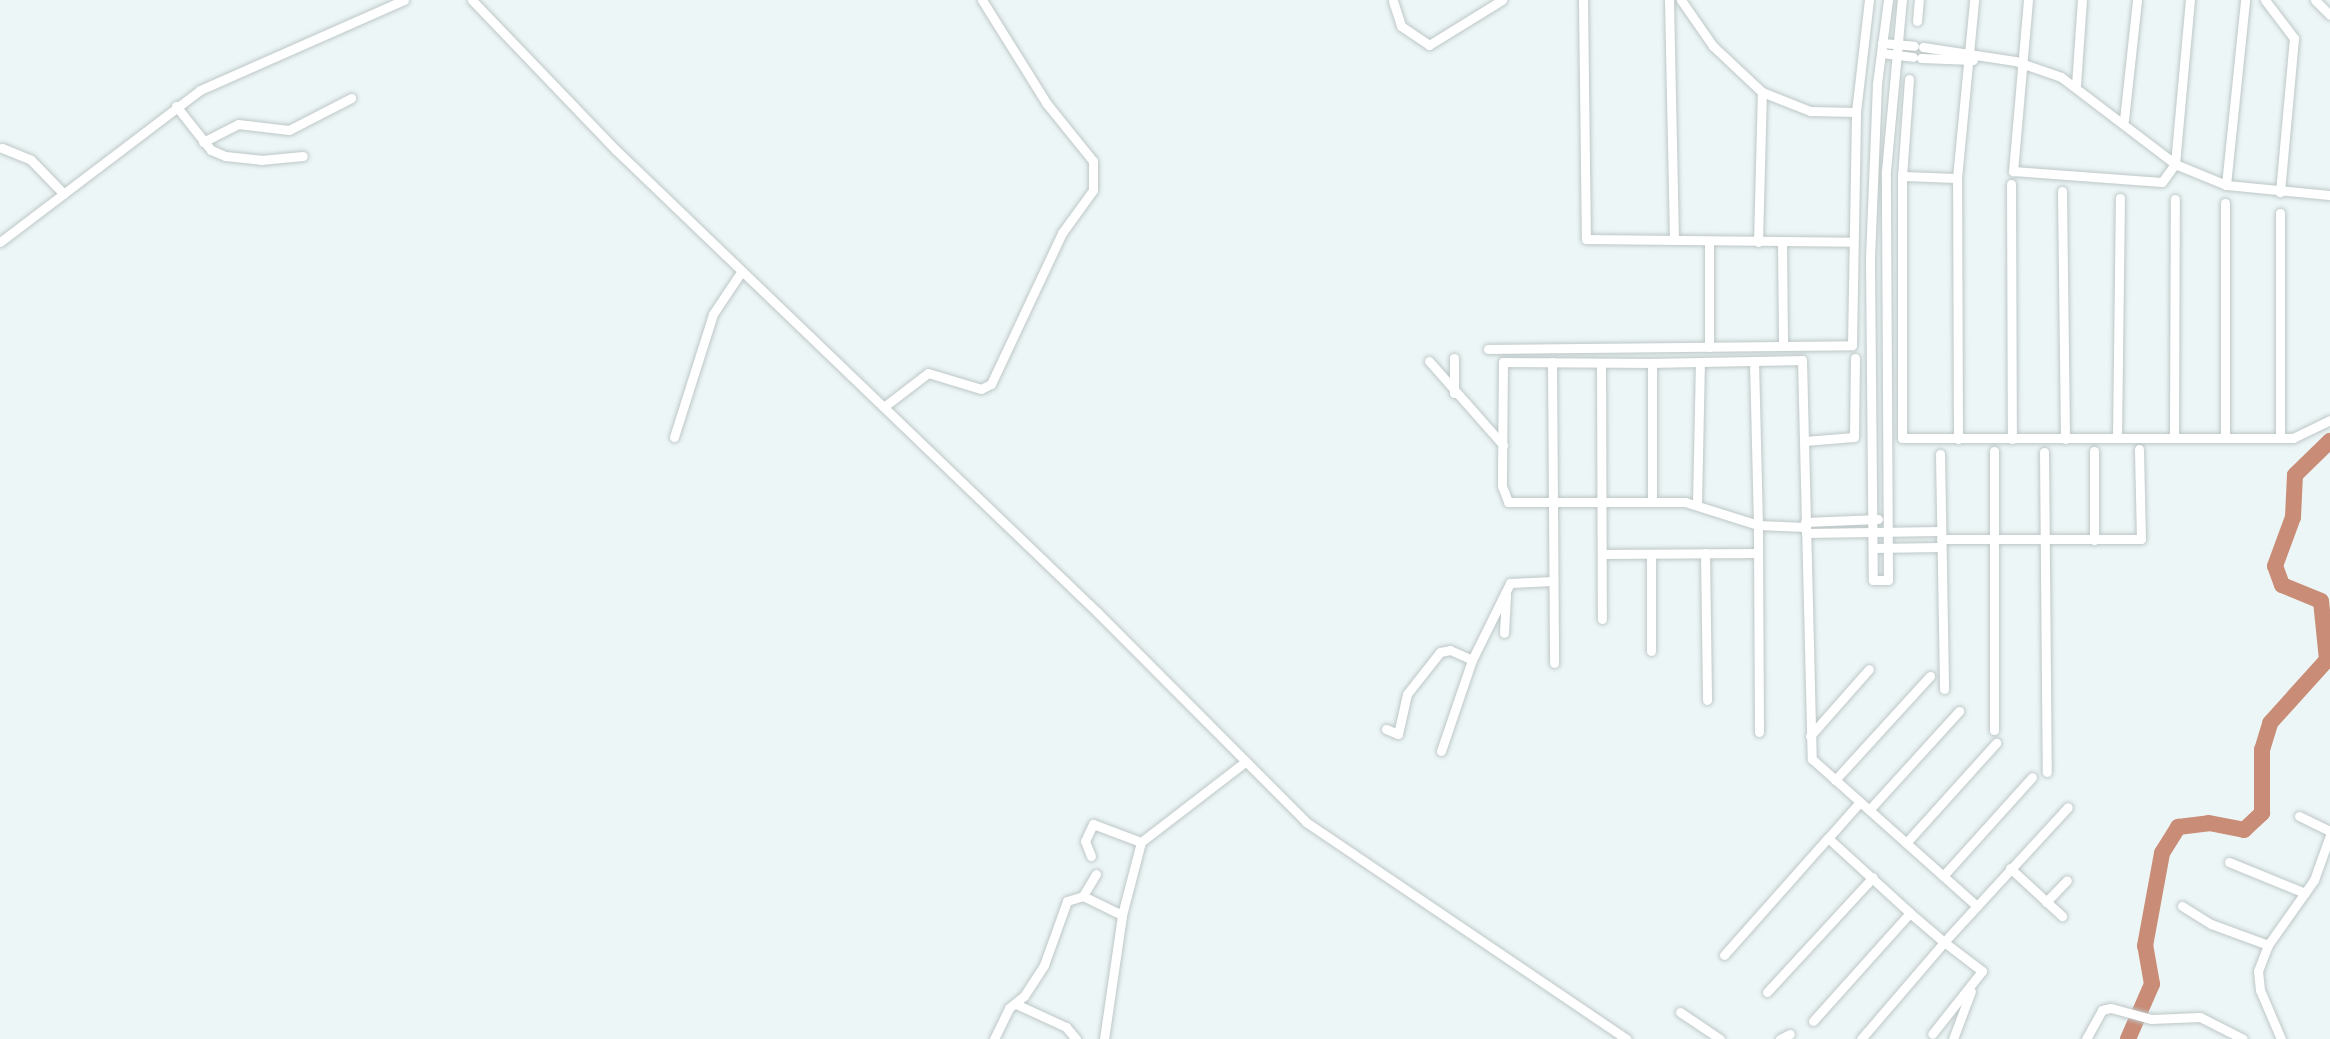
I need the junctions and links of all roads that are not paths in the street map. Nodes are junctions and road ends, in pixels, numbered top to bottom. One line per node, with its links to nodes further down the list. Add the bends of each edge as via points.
1 (404, 0): 33 (street)
2 (472, 0): 60 (street)
3 (982, 0): 75 (street, via 1047,104 1093,161 1093,190 1062,233 991,384 981,389 928,373)
4 (1502, 0): 20 (street, via 1429,45 1401,26)
5 (1583, 0): 54 (street, via 1586,239)
6 (1669, 0): 54 (street)
7 (1681, 0): 31 (street, via 1713,46)
8 (1869, 0): 34 (street)
9 (1888, 0): 24 (street)
10 (1902, 0): 23 (street)
11 (1919, 0): 22 (street)
12 (1974, 0): 27 (street)
13 (2028, 0): 28 (street)
14 (2082, 0): 30 (street)
15 (2137, 0): 35 (street)
16 (2190, 0): 39 (street)
17 (2245, 0): 45 (street)
18 (2265, 0): 47 (street, via 2294,38)
19 (2315, 0): 21 (street)
20 (1393, 1)
21 (2329, 11)
22 (1917, 21)
23 (1898, 44): 24 (street); 25 (street); 26 (street)
24 (1881, 48): 26 (street); 40 (street)
25 (1921, 52): 26 (street); 27 (street)
26 (1896, 55): 41 (street)
27 (1969, 56): 28 (street); 43 (street)
28 (2023, 62): 30 (street); 39 (street, via 2014,173 2162,182)
29 (1909, 79): 42 (street)
30 (2076, 85): 35 (street)
31 (1762, 92): 34 (street, via 1810,111); 57 (street)
32 (351, 98): 36 (street, via 289,130 238,124)
33 (176, 106): 36 (street); 48 (street)
34 (1856, 112): 59 (street)
35 (2124, 120): 39 (street)
36 (203, 142): 38 (street, via 211,150 245,160)
37 (2, 148): 48 (street, via 31,160)
38 (303, 156)
39 (2175, 164): 45 (street)
40 (1871, 171): 41 (street); 61 (street)
41 (1886, 171): 62 (street)
42 (1902, 176): 43 (street); 84 (street, via 1902,438)
43 (1957, 178): 84 (street)
44 (2011, 184): 85 (street)
45 (2226, 185): 47 (street)
46 (2062, 191): 86 (street)
47 (2280, 192): 49 (street)
48 (64, 194): 56 (street)
49 (2330, 195)
50 (2120, 198): 80 (street)
51 (2175, 199): 81 (street)
52 (2225, 203): 82 (street)
53 (2280, 213): 83 (street)
54 (1674, 240): 55 (street)
55 (1709, 241): 57 (street); 64 (street)
56 (0, 242)
57 (1758, 242): 58 (street)
58 (1782, 242): 59 (street); 63 (street)
59 (1852, 242): 63 (street, via 1852,345)
60 (741, 272): 75 (street); 77 (street, via 713,314)
61 (1870, 331): 62 (street); 78 (street)
62 (1884, 331): 79 (street)
63 (1783, 346): 64 (street)
64 (1709, 347): 65 (street)
65 (1488, 349)
66 (1454, 358): 74 (street)
67 (1855, 358): 87 (street, via 1854,437)
68 (1429, 361): 74 (street)
69 (1754, 361): 71 (street); 87 (street, via 1804,363); 100 (street)
70 (1552, 362): 72 (street); 88 (street, via 1503,362); 95 (street)
71 (1700, 362): 73 (street); 97 (street)
72 (1601, 363): 73 (street); 96 (street)
73 (1652, 363): 94 (street)
74 (1454, 393): 88 (street)
75 (885, 406): 132 (street)
76 (2330, 420): 83 (street, via 2307,435)
77 (674, 437)
78 (1870, 437): 79 (street); 98 (street)
79 (1886, 438): 99 (street)
80 (2117, 438): 81 (street); 86 (street)
81 (2174, 438): 82 (street)
82 (2225, 438): 83 (street)
83 (2280, 438)
84 (1958, 439): 85 (street)
85 (2012, 439): 86 (street)
86 (2065, 439)
87 (1805, 441): 101 (street)
88 (1503, 445): 95 (street, via 1508,502)
89 (2139, 449): 106 (street, via 2141,539)
90 (1994, 451): 105 (street)
91 (2094, 451): 106 (street)
92 (2044, 452): 107 (street)
93 (1940, 454): 104 (street)
94 (1652, 501): 96 (street); 97 (street)
95 (1553, 502): 96 (street); 114 (street)
96 (1602, 502): 112 (street)
97 (1697, 503): 100 (street)
98 (1872, 519): 99 (street); 101 (street); 102 (street)
99 (1887, 519): 103 (street)
100 (1758, 525): 101 (street); 111 (street)
101 (1805, 527): 102 (street); 129 (street)
102 (1873, 531): 103 (street); 108 (street)
103 (1887, 531): 104 (street); 109 (street)
104 (1941, 539): 105 (street); 109 (street); 123 (street)
105 (1994, 540): 107 (street); 127 (street)
106 (2094, 540): 107 (street)
107 (2044, 541): 133 (street)
108 (1873, 548): 109 (street); 109 (street, via 1873,580 1888,580)
109 (1888, 548)
110 (1705, 553): 111 (street); 113 (street); 124 (street)
111 (1758, 553): 128 (street)
112 (1602, 554): 113 (street); 116 (street)
113 (1651, 554): 118 (street)
114 (1553, 581): 115 (street, via 1510,583); 120 (street)
115 (1506, 591): 117 (street); 119 (street)
116 (1602, 619)
117 (1504, 633)
118 (1651, 651)
119 (1472, 660): 126 (street, via 1450,650 1440,652 1407,694 1398,734); 131 (street)
120 (1554, 663)
121 (1869, 669): 129 (street)
122 (1930, 676): 135 (street)
123 (1944, 689)
124 (1707, 700)
125 (1959, 711): 138 (street)
126 (1386, 729)
127 (1994, 730)
128 (1759, 732)
129 (1810, 736): 135 (street, via 1812,759)
130 (1996, 743): 143 (street)
131 (1441, 751)
132 (1245, 762): 142 (street); 171 (street, via 1306,822)
133 (2047, 772)
134 (2032, 777): 148 (street)
135 (1835, 780): 136 (street)
136 (1860, 802): 138 (street); 141 (street)
137 (2068, 807): 146 (street)
138 (1869, 810): 143 (street)
139 (2299, 816): 140 (street)
140 (2330, 833): 151 (street)
141 (1828, 838): 149 (street); 161 (street)
142 (1141, 842): 144 (street, via 1093,824 1085,841); 157 (street)
143 (1906, 843): 148 (street)
144 (1091, 856)
145 (2229, 862): 151 (street)
146 (2010, 868): 153 (street); 154 (street)
147 (1096, 874): 152 (street)
148 (1943, 876): 154 (street)
149 (1873, 877): 156 (street); 163 (street)
150 (2067, 880): 153 (street)
151 (2305, 893): 160 (street)
152 (1083, 896): 157 (street); 164 (street, via 1067,901 1044,965)
153 (2046, 902): 158 (street)
154 (1977, 906): 159 (street)
155 (2182, 906): 160 (street, via 2211,924)
156 (1910, 913): 159 (street); 166 (street)
157 (1122, 915): 170 (street)
158 (2062, 916)
159 (1944, 942): 162 (street, via 1982,971); 173 (street)
160 (2268, 945): 177 (street, via 2258,979)
161 (1724, 955)
162 (1975, 980): 167 (street); 174 (street)
163 (1767, 992)
164 (1016, 1004): 168 (street); 169 (street, via 1066,1027)
165 (1680, 1012): 172 (street)
166 (1813, 1021)
167 (1932, 1034)
168 (994, 1039)
169 (1076, 1039)
170 (1104, 1039)
171 (1626, 1039)
172 (1720, 1039)
173 (1861, 1039)
174 (1953, 1039)
175 (2086, 1039): 176 (street, via 2102,1010 2151,1019 2200,1017)
176 (2243, 1039)
177 (2281, 1039)

